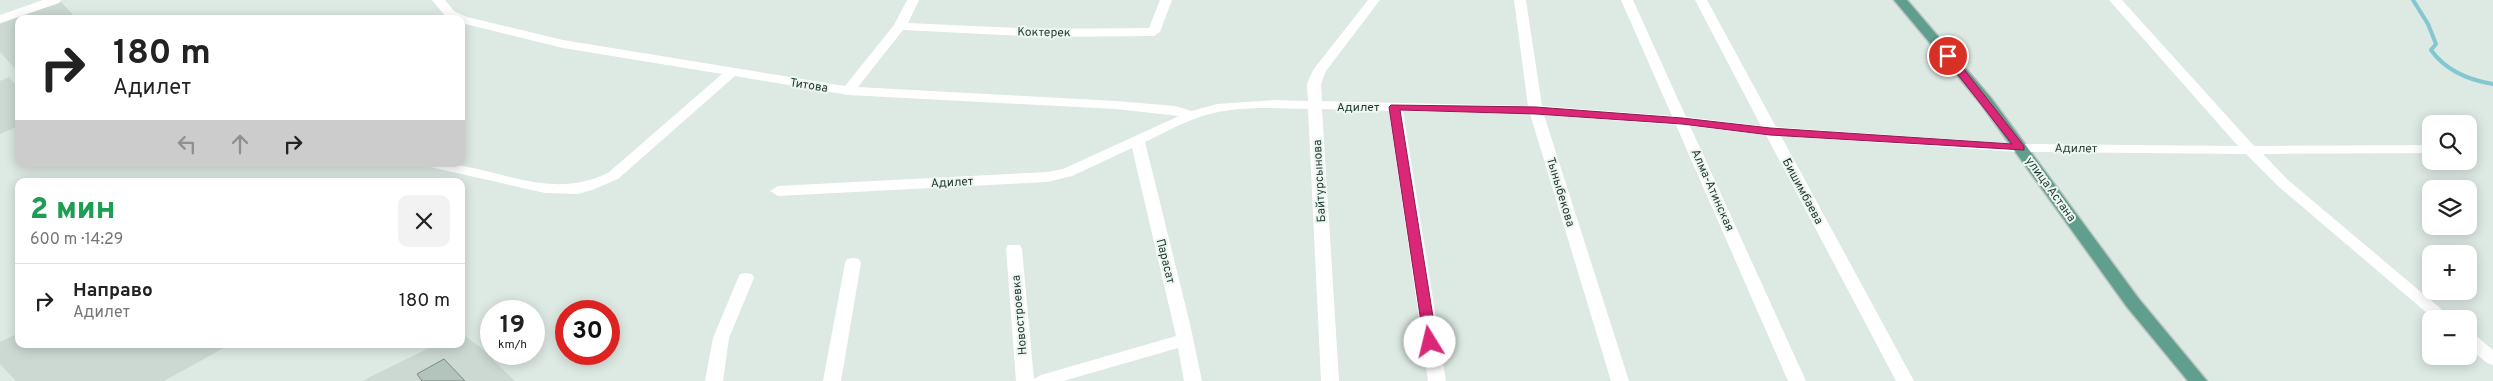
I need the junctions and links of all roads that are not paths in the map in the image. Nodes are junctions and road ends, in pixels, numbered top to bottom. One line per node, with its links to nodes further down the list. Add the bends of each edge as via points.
1 (55, 0): 12 (street)
2 (438, 0): 11 (street, Титова)
3 (913, 0): 14 (street)
4 (1166, 0): 14 (street, Коктерек, via 1154,32 1042,32)
5 (1374, 0): 17 (street, Байтурсынова, via 1320,70 1314,84)
6 (1520, 0): 19 (street, Тыныбекова)
7 (1627, 0): 21 (street, Алма-Атинская)
8 (1701, 0): 22 (street, Бишимбаева)
9 (1900, 0): 24 (main road, улица Астана, via 1986,101)
10 (2115, 0): 26 (street)
11 (452, 15)
12 (0, 19)
13 (465, 20): 15 (street, Титова, via 563,44)
14 (900, 26): 16 (street)
15 (731, 73): 16 (street, Титова); 27 (street, via 613,176 592,186 575,190 547,188)
16 (848, 91): 20 (street, Титова, via 1116,104 1176,110)
17 (1314, 106): 18 (street, Адилет); 20 (street, Адилет, via 1246,105); 41 (street, Байтурсынова)
18 (1394, 107): 19 (street, Адилет); 42 (street)
19 (1536, 110): 21 (street, Адилет); 43 (street, Тыныбекова)
20 (1192, 115): 23 (street, Адилет)
21 (1682, 121): 22 (street, Адилет); 44 (street, Алма-Атинская)
22 (1770, 131): 24 (street, Адилет); 45 (street, Бишимбаева)
23 (1137, 141): 28 (street, Адилет, via 1067,173 1047,177); 33 (street, Парасат)
24 (2020, 148): 26 (street, Адилет); 46 (main road, улица Астана, via 2133,303)
25 (2422, 149): 26 (street, Адилет)
26 (2250, 150): 32 (street, via 2283,183)
27 (449, 167)
28 (778, 191)
29 (1014, 248): 38 (street, Новостроевка)
30 (853, 263): 37 (street)
31 (746, 278): 36 (street, via 721,338)
32 (2435, 310)
33 (1184, 340): 39 (street); 40 (street, Парасат)
34 (2477, 345): 35 (street)
35 (2493, 359)
36 (714, 381)
37 (832, 381)
38 (1025, 381)
39 (1040, 381)
40 (1193, 381)
41 (1330, 381)
42 (1436, 381)
43 (1620, 381)
44 (1797, 381)
45 (1906, 381)
46 (2198, 381)

